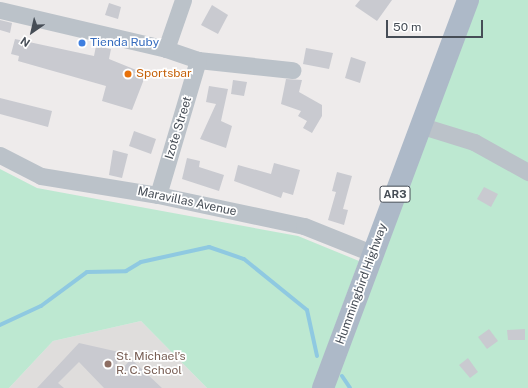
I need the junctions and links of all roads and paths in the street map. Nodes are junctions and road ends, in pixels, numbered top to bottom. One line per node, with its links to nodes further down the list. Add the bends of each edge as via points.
1 (183, 0): 4 (street)
2 (468, 0): 7 (main road, Hummingbird Highway / AR3)
3 (0, 10): 4 (street)
4 (166, 49): 5 (street)
5 (198, 60): 6 (street); 10 (street, Izote Street)
6 (292, 70)
7 (419, 125): 9 (street, via 474,142); 11 (main road, Hummingbird Highway / AR3)
8 (0, 155): 10 (street, Maravillas Avenue, via 41,176)
9 (528, 172)
10 (158, 195): 11 (street, Maravillas Avenue, via 304,226)
11 (374, 254): 12 (main road, Hummingbird Highway / AR3)
12 (323, 388)

